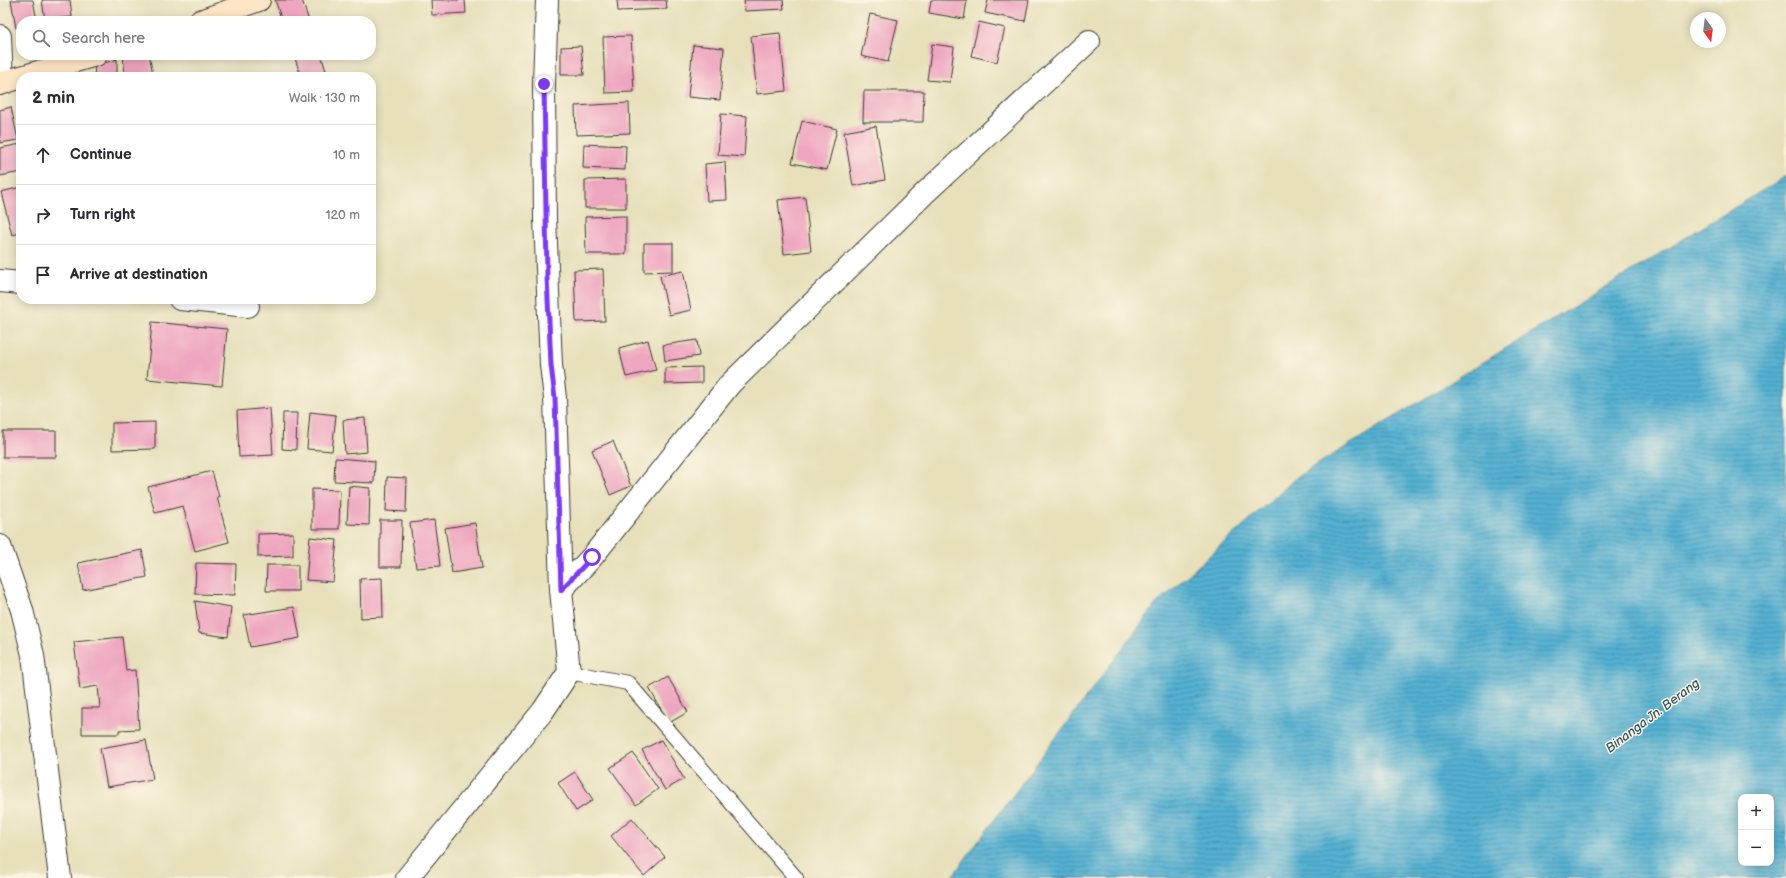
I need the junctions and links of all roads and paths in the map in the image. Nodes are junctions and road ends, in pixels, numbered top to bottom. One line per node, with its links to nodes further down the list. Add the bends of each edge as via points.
1 (259, 0): 3 (street)
2 (547, 0): 15 (street, via 544,84 546,218)
3 (228, 6): 4 (street)
4 (209, 16)
5 (0, 36): 9 (street)
6 (1089, 41): 15 (street, via 926,192 730,384 592,557)
7 (79, 60): 8 (street)
8 (38, 72)
9 (11, 80)
10 (0, 281): 11 (street)
11 (16, 283)
12 (229, 304): 13 (street)
13 (248, 306)
14 (0, 546): 17 (street, via 34,655)
15 (561, 590): 16 (street)
16 (569, 672): 18 (street, via 543,711); 19 (lane, via 628,683)
17 (60, 878)
18 (407, 878)
19 (796, 878)

